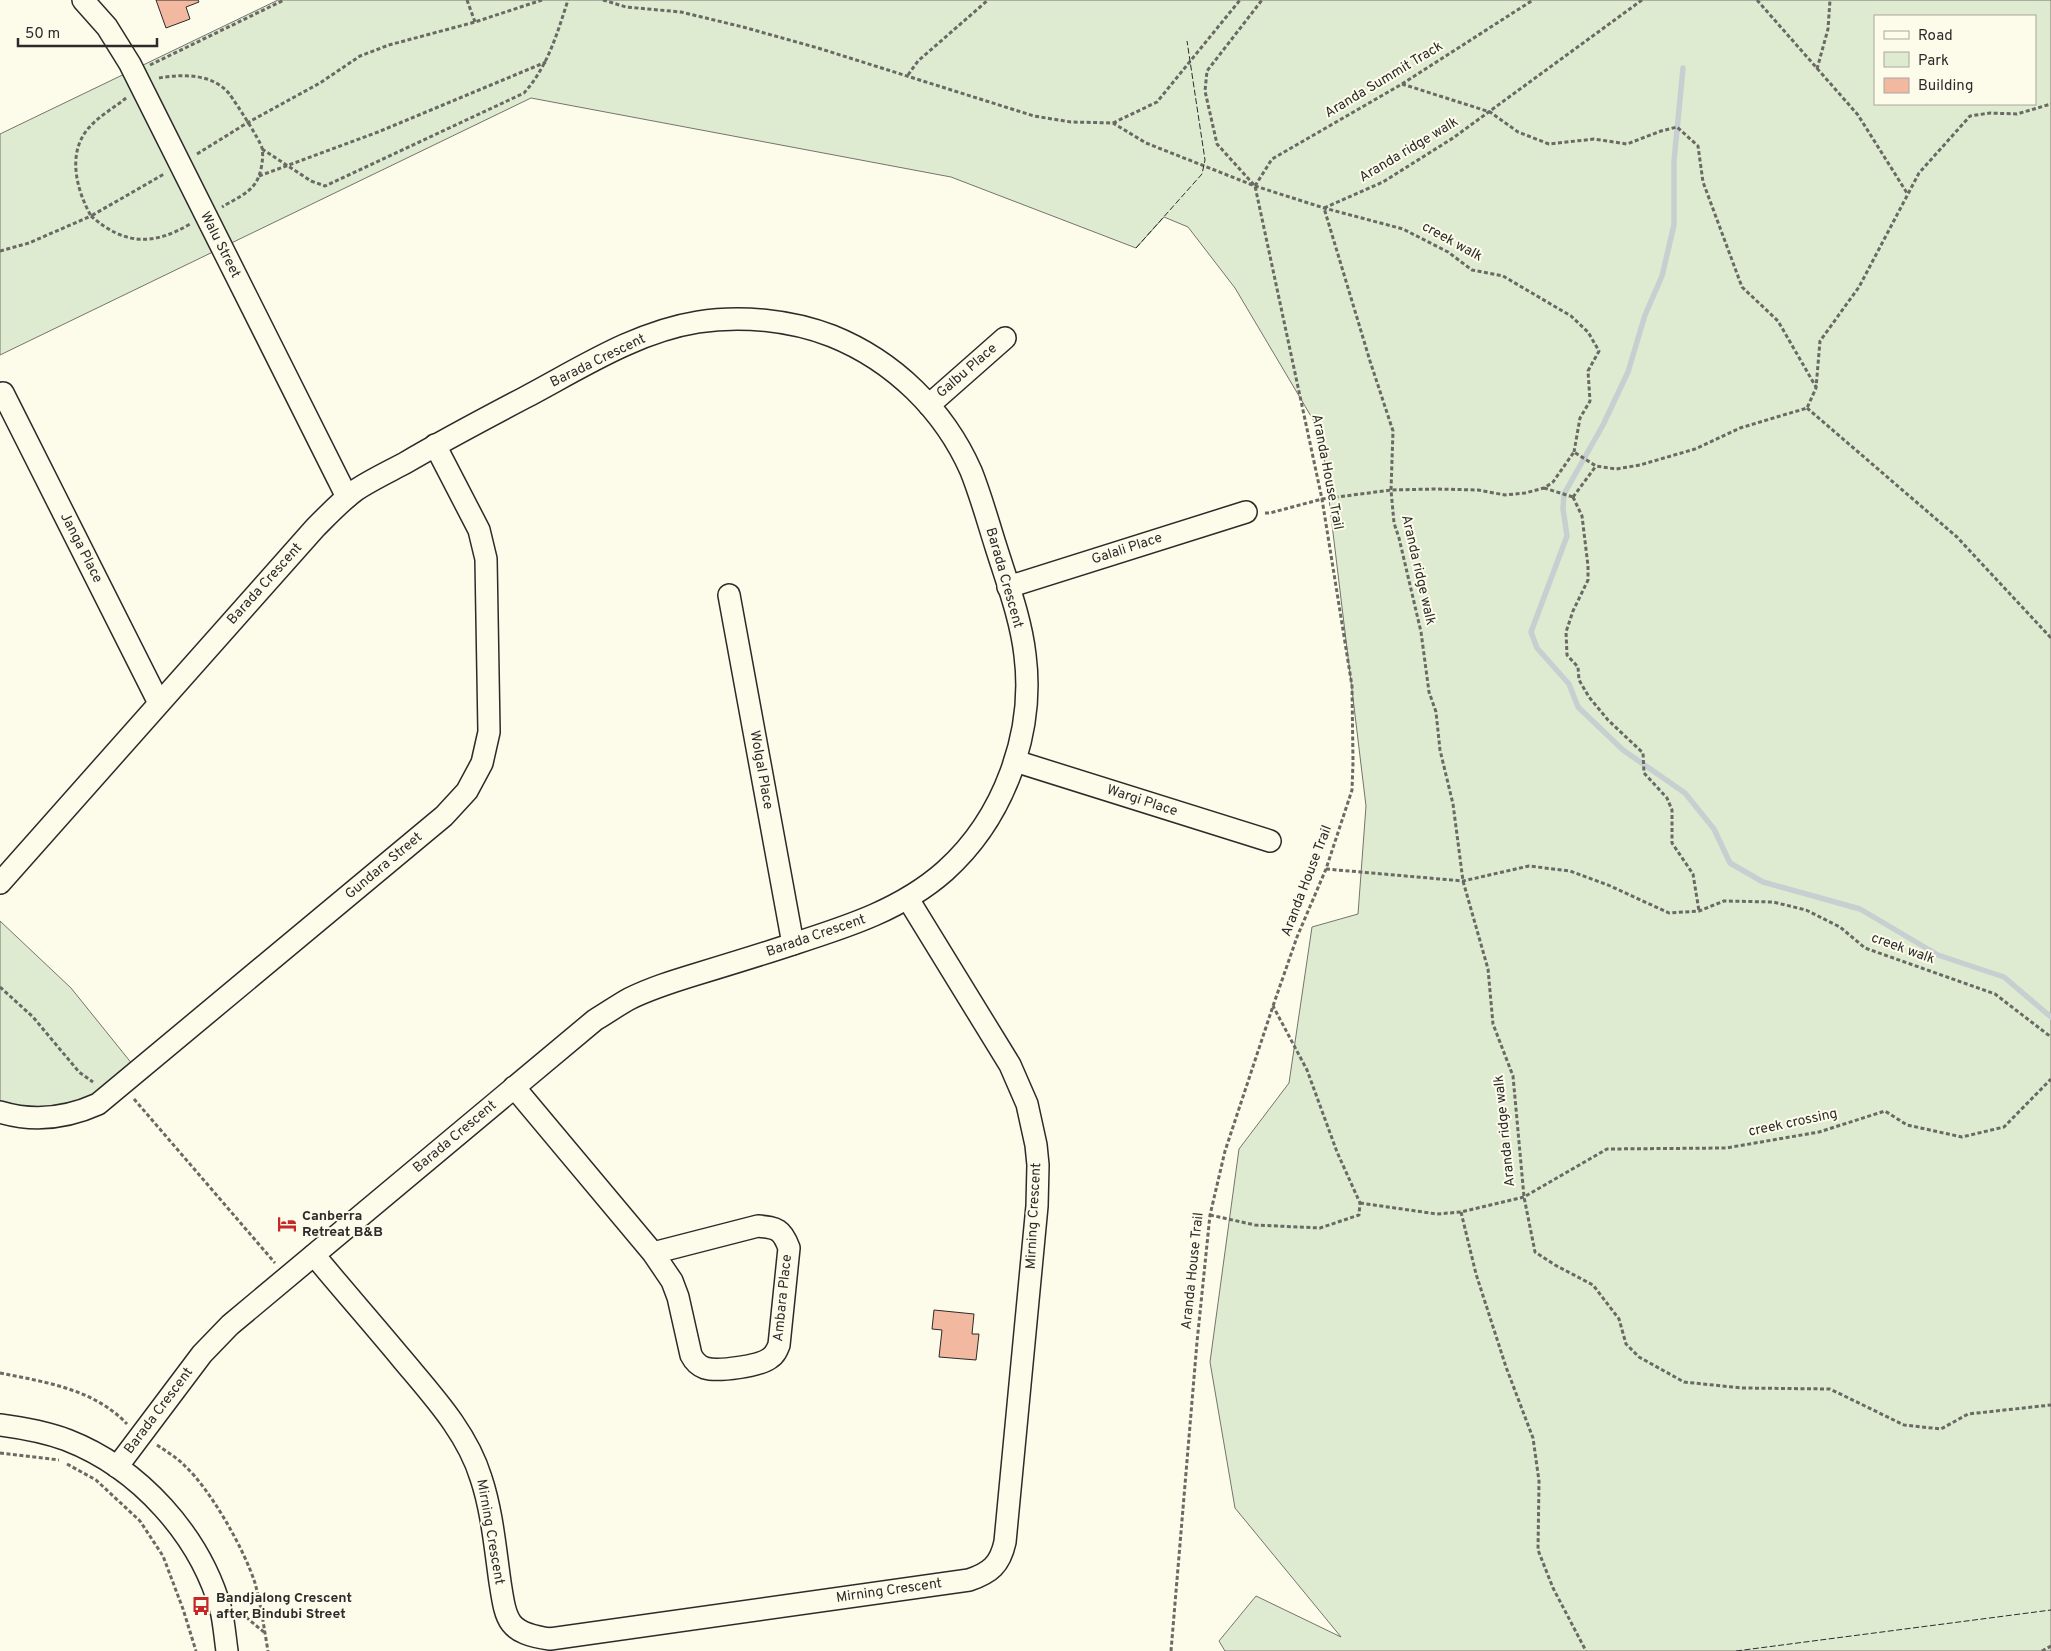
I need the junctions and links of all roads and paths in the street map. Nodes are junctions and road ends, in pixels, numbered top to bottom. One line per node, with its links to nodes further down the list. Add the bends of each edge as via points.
1 (83, 0): 18 (street, Walu Street, via 107,27)
2 (284, 0): 18 (path, via 144,68)
3 (468, 0): 14 (path)
4 (542, 0): 14 (path)
5 (568, 0): 15 (path)
6 (603, 0): 17 (path, via 626,7 681,12 713,19)
7 (988, 0): 17 (path, via 918,61)
8 (1240, 0): 23 (path, via 1157,102)
9 (1262, 0): 27 (path, via 1207,71 1205,91 1217,144)
10 (1533, 0): 19 (path, Aranda Summit Track)
11 (1642, 0): 21 (path, Aranda ridge walk)
12 (1757, 0): 16 (path)
13 (1830, 0): 16 (path, via 1828,29)
14 (475, 22): 22 (path, via 360,56 320,83)
15 (546, 62): 25 (path, via 378,132); 25 (path, via 524,93 325,186)
16 (1817, 69): 28 (path, via 1858,115)
17 (908, 76): 23 (path, via 1034,116 1071,122)
18 (146, 83): 22 (path, via 178,76 211,81 230,95); 31 (path, via 87,130 76,154 79,187); 44 (street, Walu Street)
19 (1402, 84): 21 (path); 27 (path, Aranda Summit Track, via 1272,158)
20 (2051, 104): 28 (path, via 2016,114 1970,116 1919,173)
21 (1490, 112): 29 (path, Aranda ridge walk, via 1383,182); 35 (path, via 1518,132 1549,144 1594,139 1627,144 1677,127 1698,146 1703,182 1742,287 1778,320)
22 (247, 123): 24 (path)
23 (1113, 123): 27 (path, creek walk, via 1146,143)
24 (262, 149): 25 (path); 26 (path)
25 (287, 165): 26 (path)
26 (258, 176): 30 (path, via 246,193)
27 (1255, 186): 29 (path, creek walk); 46 (path, Aranda House Trail)
28 (1907, 193): 35 (path, via 1860,287 1820,341)
29 (1324, 208): 40 (path, creek walk, via 1403,229 1448,252 1472,270 1502,276 1571,316 1588,332 1599,351 1588,371 1590,401 1580,418); 43 (path, Aranda ridge walk, via 1393,431)
30 (216, 210)
31 (91, 216): 32 (path, via 114,234 130,239 167,236); 33 (path, via 29,243)
32 (193, 222)
33 (0, 251)
34 (1005, 338): 37 (street, Galbu Place)
35 (1816, 388): 38 (path)
36 (3, 393): 51 (street, Janga Place)
37 (929, 405): 39 (street, Barada Crescent, via 901,376 868,352 829,335 788,323 752,320 700,322 657,332 618,348); 48 (street, Barada Crescent, via 973,477)
38 (1807, 408): 41 (path, via 1740,428 1695,449 1640,466 1616,469); 50 (path, via 1957,537)
39 (435, 446): 44 (street, Barada Crescent); 64 (street, Gundara Street, via 479,530 486,559 489,732 482,763 467,791 444,816)
40 (1574, 452): 41 (path); 42 (path, via 1553,482)
41 (1596, 466): 45 (path)
42 (1544, 488): 43 (path, via 1506,495 1478,490); 45 (path)
43 (1391, 490): 46 (path); 55 (path, Aranda ridge walk, via 1394,523 1421,632 1429,692 1436,712 1440,750 1453,804)
44 (347, 497): 51 (street, Barada Crescent, via 315,528)
45 (1573, 497): 58 (path, via 1582,516 1588,580 1566,632 1567,655 1578,667 1579,680 1589,697 1643,753 1644,773 1668,798 1672,810 1672,843 1693,874)
46 (1322, 499): 47 (path, via 1270,513); 54 (path, Aranda House Trail, via 1352,686 1353,762 1352,790)
47 (1246, 512): 48 (street, Galali Place)
48 (1008, 587): 52 (street, Barada Crescent, via 1025,651 1026,673 1024,717)
49 (729, 595): 59 (street, Wolgal Place)
50 (2051, 638)
51 (159, 703): 56 (street, Barada Crescent)
52 (1015, 761): 53 (street, Wargi Place); 57 (street, Barada Crescent, via 1000,801 976,838 945,871)
53 (1270, 841)
54 (1326, 869): 55 (path, creek walk); 61 (path, Aranda House Trail, via 1297,937)
55 (1463, 881): 58 (path, creek walk, via 1529,866 1570,871 1669,913); 67 (path, Aranda ridge walk, via 1488,969 1494,1024 1513,1076)
56 (0, 883)
57 (908, 899): 59 (street, Barada Crescent, via 849,926); 72 (street, Mirning Crescent, via 1010,1065 1027,1104 1036,1144 1038,1206 1005,1542 1002,1555 983,1575 969,1580 550,1639 529,1636 517,1629 505,1614 486,1496 465,1441 442,1407)
58 (1699, 910): 62 (path, creek walk, via 1724,901 1742,900 1773,902 1806,910 1840,928 1865,948 1995,994)
59 (793, 944): 65 (street, Barada Crescent, via 629,999 595,1020)
60 (0, 987): 64 (path, via 33,1017 79,1072 103,1088)
61 (1273, 1006): 68 (path, via 1308,1070 1337,1152); 70 (path, Aranda House Trail, via 1225,1151)
62 (2051, 1037)
63 (2051, 1079): 67 (path, creek crossing, via 2004,1126 1962,1137 1908,1125 1885,1111 1819,1132 1726,1148 1607,1149)
64 (122, 1085): 66 (street, Gundara Street, via 86,1110 58,1117 30,1118); 73 (path)
65 (514, 1087): 71 (street, Ambara Place); 72 (street, Barada Crescent)
66 (0, 1112)
67 (1524, 1197): 69 (path, creek crossing); 75 (path, Aranda ridge walk, via 1536,1252 1555,1266 1593,1285 1619,1319 1626,1344 1639,1357 1684,1382 1742,1388 1830,1389 1904,1425 1941,1429 1968,1414)
68 (1360, 1203): 69 (path, creek crossing, via 1437,1214); 70 (path, via 1359,1216 1320,1228 1255,1225)
69 (1461, 1212): 88 (path, via 1478,1283 1534,1438 1539,1481 1538,1550 1553,1588)
70 (1210, 1215): 87 (path, Aranda House Trail)
71 (653, 1252): 71 (street, Ambara Place, via 758,1226 774,1228 784,1235 789,1248 776,1352 758,1364 717,1369 705,1368 695,1361 678,1296)
72 (314, 1255): 73 (street, Barada Crescent)
73 (287, 1278): 80 (street, Barada Crescent, via 230,1325 202,1354)
74 (0, 1374): 77 (path, via 66,1387 120,1416)
75 (2051, 1405)
76 (0, 1425): 80 (street, via 67,1440)
77 (130, 1427)
78 (153, 1442): 82 (path, via 184,1464 199,1480 218,1510 254,1581)
79 (0, 1453): 84 (path, via 60,1460 96,1480 140,1521 163,1556)
80 (117, 1467): 85 (street, via 163,1508 195,1550 220,1610)
81 (239, 1611): 82 (path)
82 (265, 1633): 86 (path)
83 (2051, 1646): 89 (path)
84 (196, 1651)
85 (228, 1651)
86 (268, 1651)
87 (1171, 1651)
88 (1586, 1651)
89 (2042, 1651)

